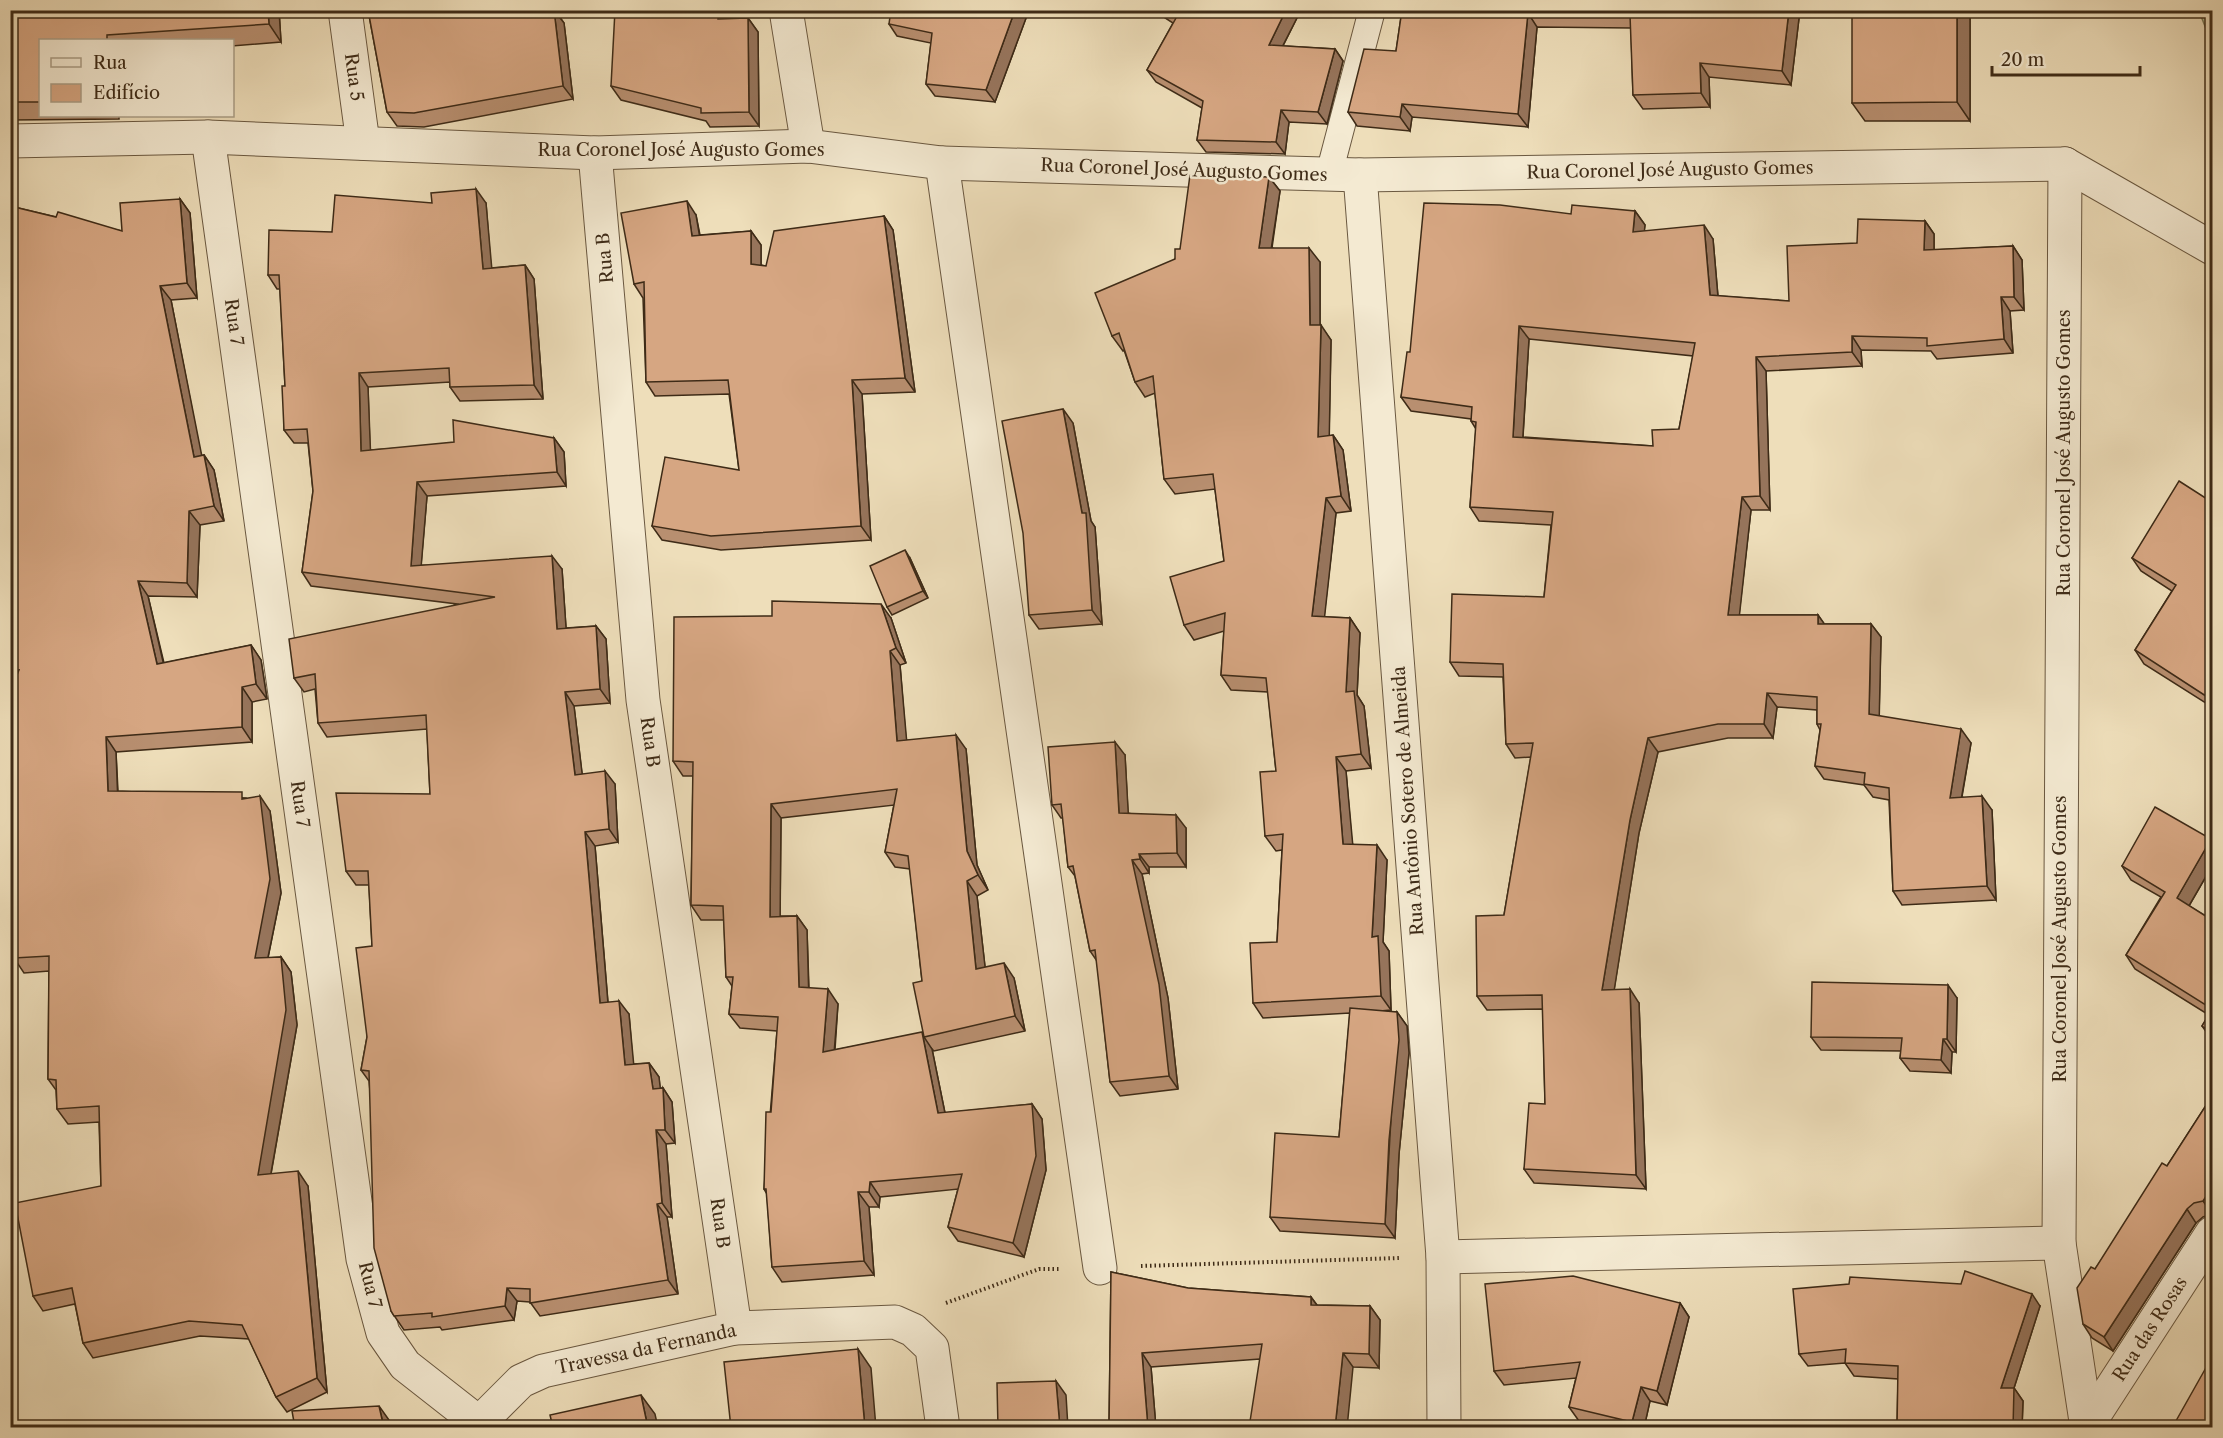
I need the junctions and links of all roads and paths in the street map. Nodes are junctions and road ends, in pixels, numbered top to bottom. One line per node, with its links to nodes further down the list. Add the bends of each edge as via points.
1 (345, 10): 6 (street, Rua 5)
2 (786, 10): 7 (street)
3 (1372, 10): 11 (lane)
4 (208, 137): 5 (street, Rua Coronel José Augusto Gomes); 6 (street, Rua Coronel José Augusto Gomes); 19 (street, Rua 7, via 363,1259 383,1333 405,1365)
5 (10, 141)
6 (363, 143): 8 (street, Rua Coronel José Augusto Gomes)
7 (808, 146): 8 (street, Rua Coronel José Augusto Gomes); 9 (street, Rua Coronel José Augusto Gomes)
8 (596, 153): 18 (street, Rua B, via 643,700)
9 (942, 163): 11 (street, Rua Coronel José Augusto Gomes); 16 (street)
10 (2066, 164): 11 (street, Rua Coronel José Augusto Gomes); 12 (street); 14 (street, Rua Coronel José Augusto Gomes)
11 (1344, 174): 15 (street, Rua Antônio Sotero de Almeida)
12 (2212, 248)
13 (2212, 1233): 20 (street, Rua das Rosas)
14 (2058, 1243): 15 (street); 20 (street, Rua Coronel José Augusto Gomes)
15 (1443, 1257): 16 (path); 22 (street, Rua Antônio Sotero de Almeida)
16 (1100, 1268): 17 (path, via 1039,1269)
17 (895, 1322): 18 (street, Travessa da Fernanda); 21 (street, via 914,1330 932,1348)
18 (735, 1328): 19 (street, Travessa da Fernanda, via 543,1371 521,1381)
19 (479, 1425)
20 (2087, 1427)
21 (943, 1428)
22 (1444, 1428)

